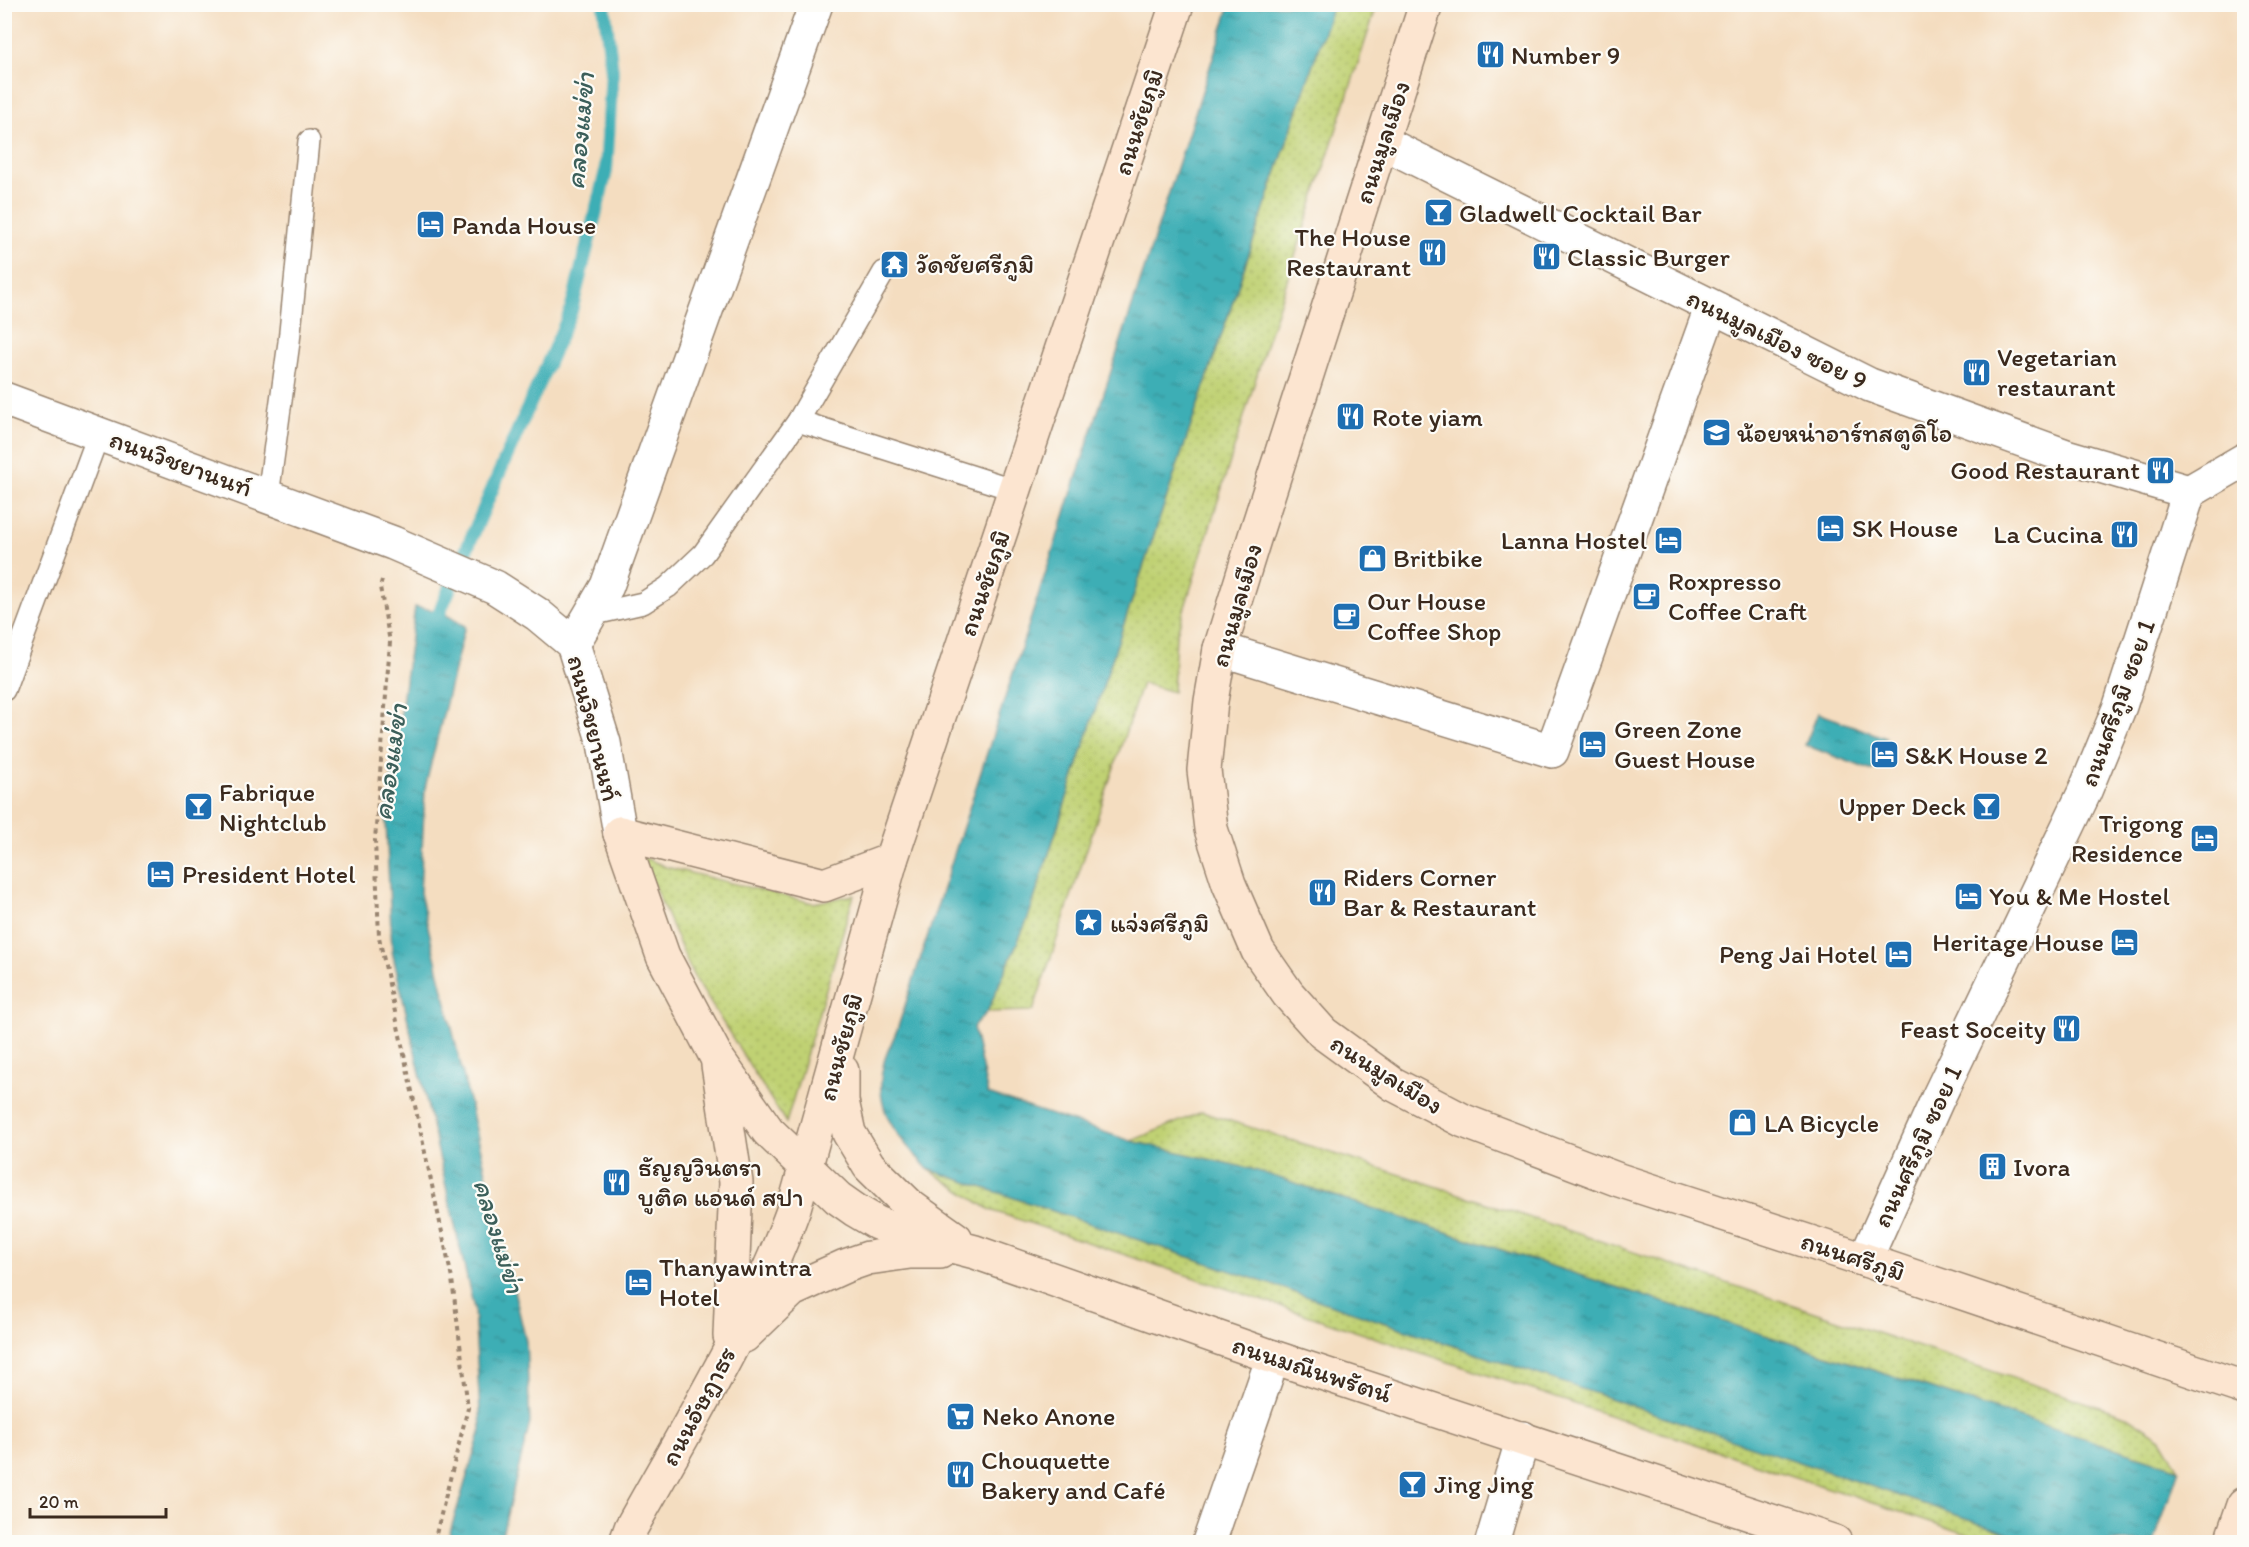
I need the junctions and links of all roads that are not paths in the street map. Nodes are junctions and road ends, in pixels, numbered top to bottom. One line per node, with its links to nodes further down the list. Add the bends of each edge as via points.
1 (816, 4): 15 (street, via 607,586)
2 (1177, 4): 12 (main road, ถนนชัยภูมิ)
3 (1426, 4): 5 (main road, ถนนมูลเมือง)
4 (309, 141): 14 (lane, via 289,342)
5 (1382, 142): 7 (street, ถนนมูลเมือง ซอย 9); 17 (main road, ถนนมูลเมือง)
6 (884, 272): 9 (lane)
7 (1711, 308): 13 (street, ถนนมูลเมือง ซอย 9, via 1870,385 2066,456); 17 (street, via 1552,751)
8 (4, 399): 10 (street, ถนนวิชยานนท์)
9 (798, 421): 12 (lane); 15 (lane, via 704,554 668,587 642,603)
10 (99, 433): 14 (street, ถนนวิชยานนท์); 18 (lane)
11 (2244, 460): 13 (street)
12 (1015, 490): 20 (main road, ถนนชัยภูมิ)
13 (2189, 492): 26 (street, ถนนศรีภูมิ ซอย 1, via 2121,706)
14 (268, 496): 16 (street, ถนนวิชยานนท์, via 495,587)
15 (590, 615): 16 (street)
16 (573, 644): 19 (street, ถนนวิชยานนท์, via 604,743)
17 (1220, 649): 23 (main road, ถนนมูลเมือง, via 1204,770 1211,829 1258,951 1288,994 1323,1033 1393,1084)
18 (4, 690)
19 (620, 833): 20 (main road, via 824,885); 22 (main road, ถนนวิชยานนท์, via 663,956)
20 (891, 860): 21 (main road, ถนนชัยภูมิ)
21 (841, 1041): 24 (main road, ถนนชัยภูมิ); 25 (main road, via 842,1101 849,1133 869,1166 911,1208)
22 (717, 1058): 24 (main road, ถนนวิชยานนท์, via 768,1131); 27 (main road, via 736,1182)
23 (1464, 1121): 26 (main road, ถนนศรีภูมิ, via 1619,1180)
24 (805, 1166): 25 (main road, ถนนมณีนพรัตน์, via 838,1198 877,1223); 27 (main road, ถนนอัษฎาธร, via 782,1242)
25 (975, 1252): 27 (main road, via 910,1252 845,1266 792,1290); 28 (main road, ถนนมณีนพรัตน์)
26 (1865, 1260): 29 (main road, ถนนศรีภูมิ)
27 (729, 1349): 34 (main road, ถนนอัษฎาธร)
28 (1273, 1357): 32 (main road, ถนนมณีนพรัตน์); 35 (street)
29 (2204, 1373): 30 (main road, ถนนศรีภูมิ); 31 (main road)
30 (2244, 1388)
31 (2244, 1400)
32 (1523, 1438): 36 (street); 37 (main road, ถนนมณีนพรัตน์)
33 (2244, 1504): 38 (main road)
34 (626, 1542)
35 (1209, 1542)
36 (1492, 1542)
37 (1835, 1542)
38 (2231, 1542)

